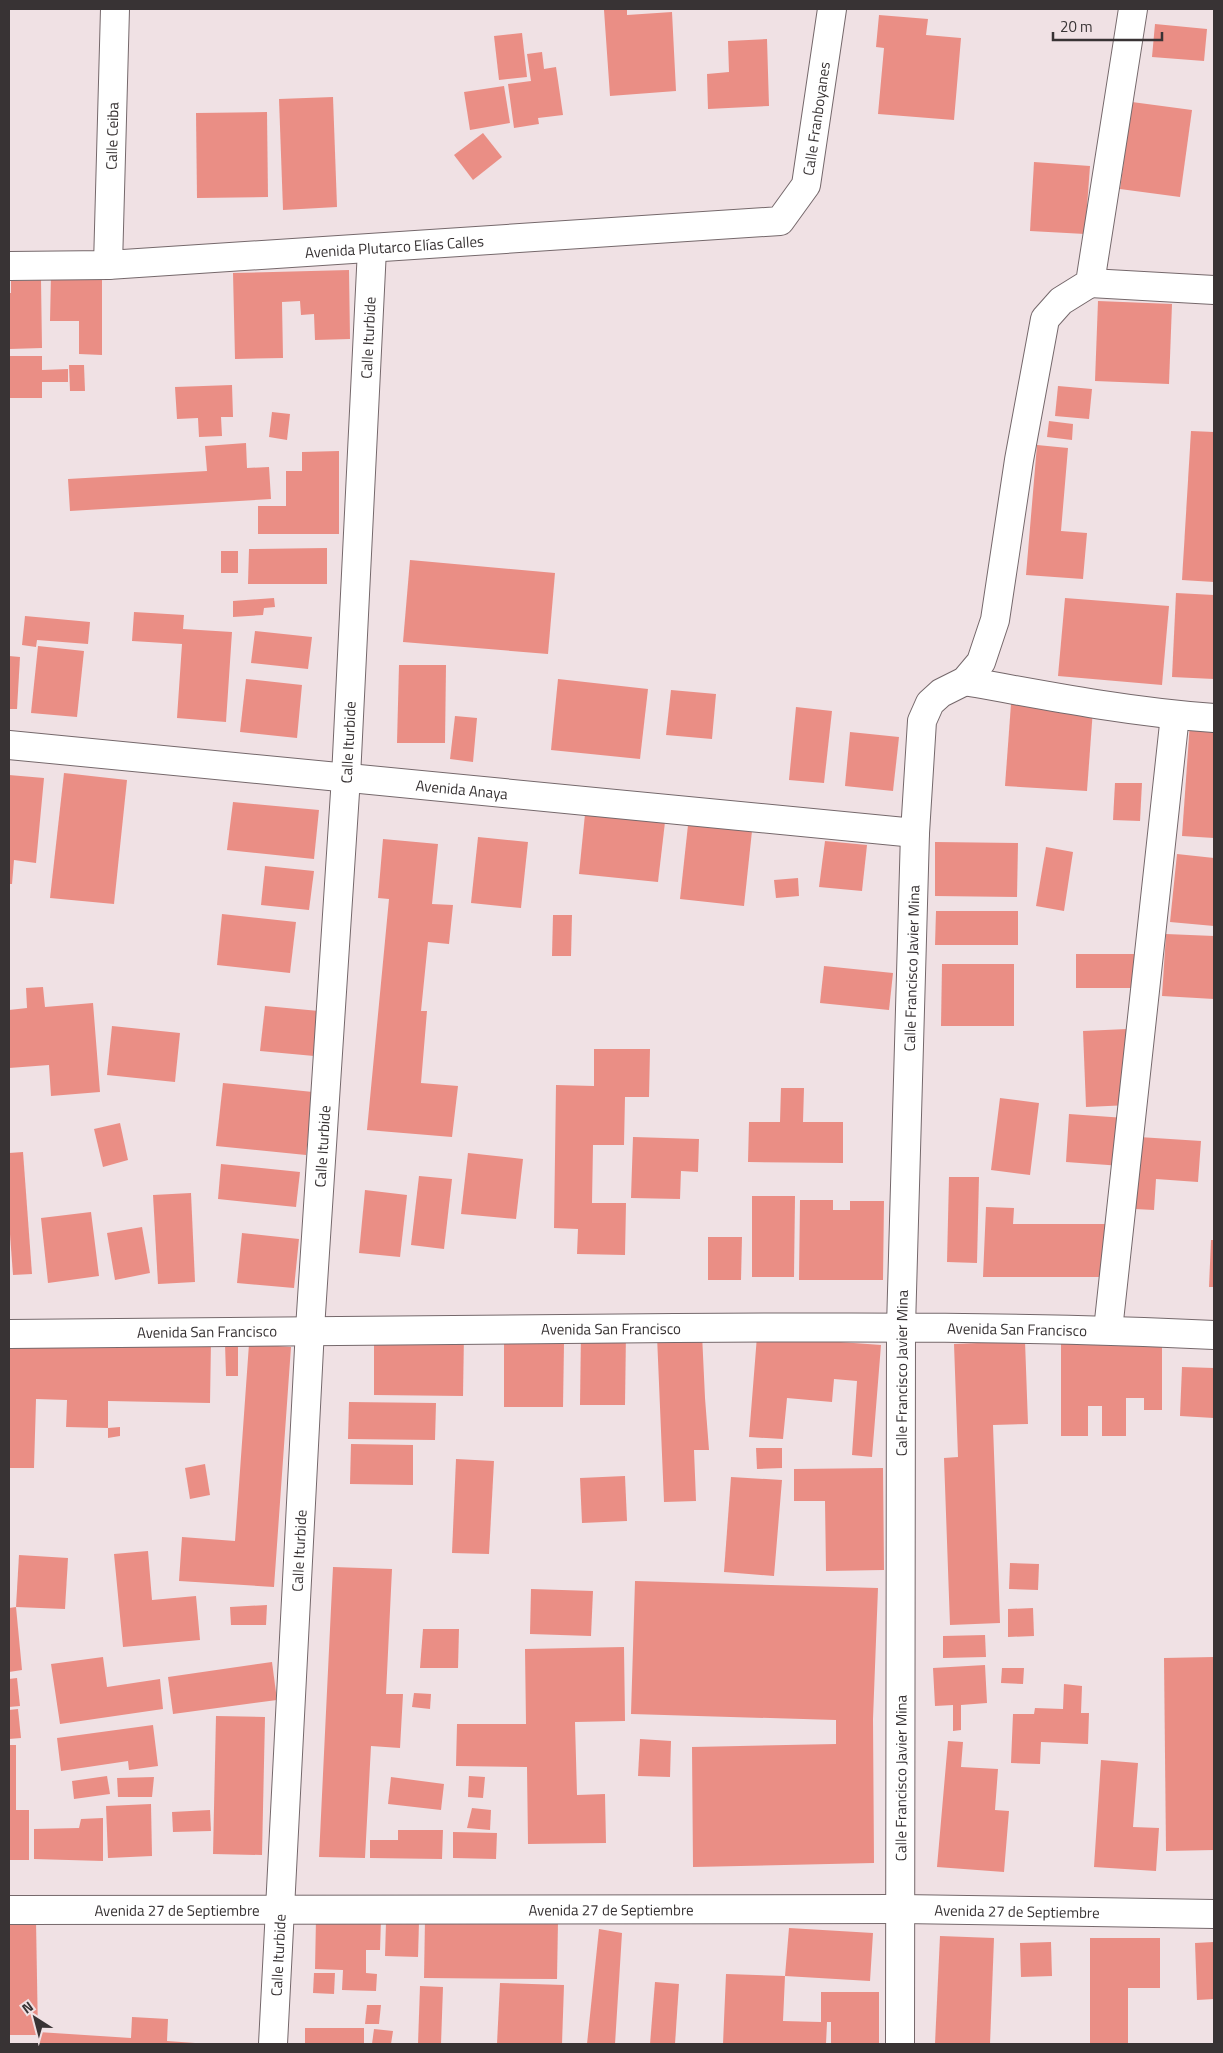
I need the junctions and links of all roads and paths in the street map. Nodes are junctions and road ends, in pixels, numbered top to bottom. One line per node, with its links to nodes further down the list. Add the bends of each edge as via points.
1 (115, 9): 6 (street, Calle Ceiba)
2 (832, 9): 4 (street, Calle Franboyanes, via 806,185)
3 (1133, 9): 8 (street)
4 (780, 221): 5 (street, Avenida Plutarco Elías Calles)
5 (372, 249): 6 (street, Avenida Plutarco Elías Calles); 14 (street, Calle Iturbide)
6 (108, 265): 7 (street, Avenida Plutarco Elías Calles)
7 (9, 266)
8 (1090, 283): 9 (street); 10 (street, via 1061,301 1045,319 1019,460 995,620 981,662)
9 (1214, 290)
10 (965, 681): 11 (street, via 1066,700); 15 (street, Calle Francisco Javier Mina, via 941,693 930,703 922,721)
11 (1175, 715): 12 (street); 18 (street)
12 (1214, 718)
13 (9, 745): 14 (street, Avenida Anaya)
14 (346, 777): 15 (street, Avenida Anaya); 17 (street, Calle Iturbide)
15 (915, 833): 16 (street, Calle Francisco Javier Mina)
16 (901, 1327): 17 (street, Avenida San Francisco); 18 (street, Avenida San Francisco); 22 (street, Calle Francisco Javier Mina)
17 (310, 1329): 19 (street, Avenida San Francisco); 21 (street, Calle Iturbide)
18 (1108, 1330): 20 (street, Avenida San Francisco)
19 (9, 1334)
20 (1214, 1335)
21 (280, 1908): 22 (street, Avenida 27 de Septiembre); 23 (street, Avenida 27 de Septiembre); 25 (street, Calle Iturbide)
22 (901, 1909): 24 (street, Avenida 27 de Septiembre); 26 (street, Calle Francisco Javier Mina)
23 (9, 1910)
24 (1214, 1914)
25 (273, 2044)
26 (900, 2044)

